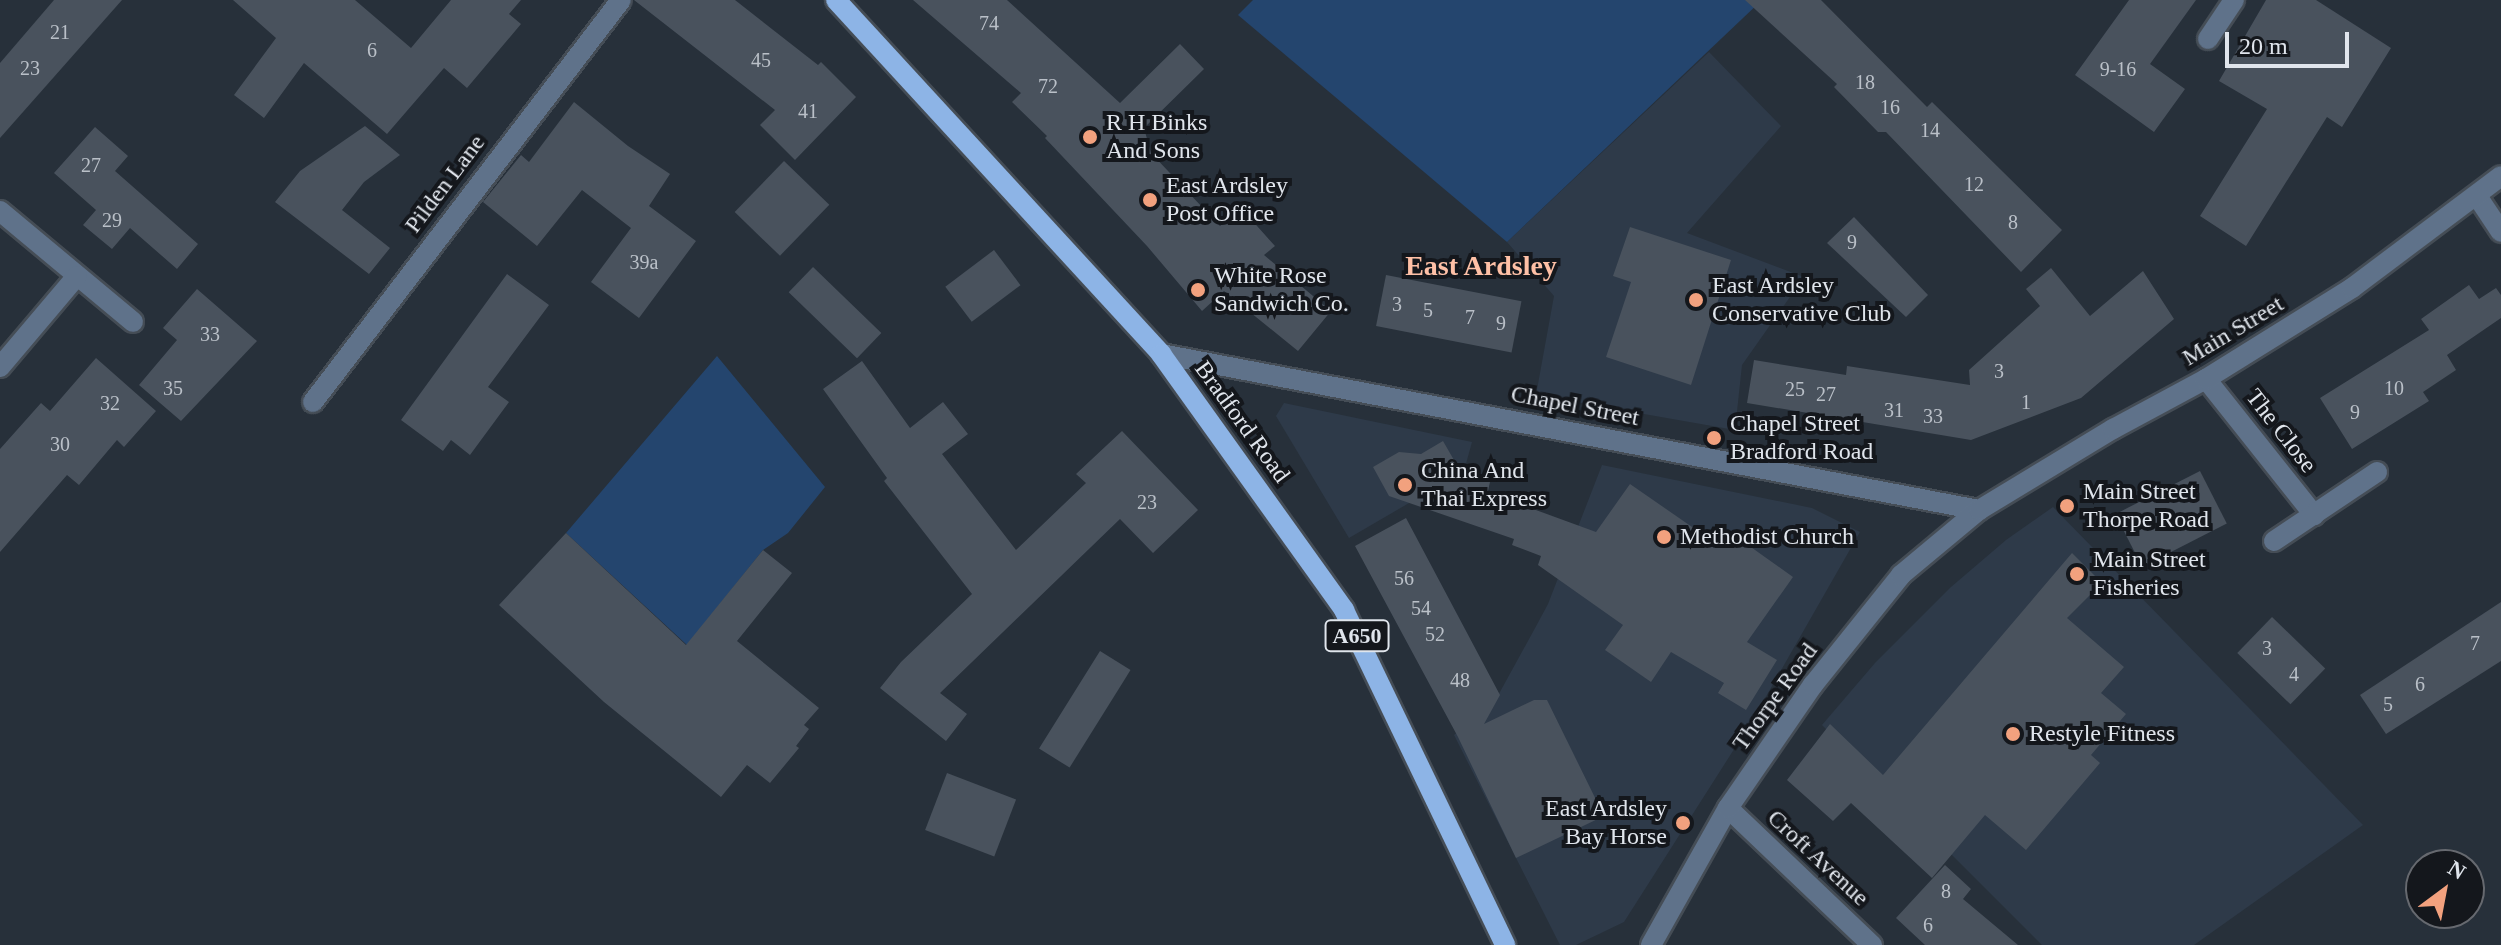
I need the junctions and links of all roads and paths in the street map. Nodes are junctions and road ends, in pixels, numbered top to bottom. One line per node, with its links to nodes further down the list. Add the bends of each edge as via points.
1 (621, 0): 14 (street, Pilden Lane)
2 (836, 0): 11 (main road, Bradford Road / A650)
3 (2234, 0): 4 (street)
4 (2208, 39)
5 (2501, 176): 6 (street, Main Street)
6 (2477, 196): 8 (street); 13 (street, Main Street, via 2352,288)
7 (0, 211): 9 (street)
8 (2501, 232)
9 (77, 276): 10 (street); 12 (street)
10 (133, 322)
11 (1161, 354): 16 (street, Chapel Street); 20 (main road, Bradford Road / A650, via 1344,610)
12 (0, 367)
13 (2206, 379): 16 (street, Main Street); 17 (street, The Close)
14 (313, 402)
15 (2377, 472): 17 (street)
16 (1979, 510): 19 (street, Thorpe Road, via 1901,575 1813,685)
17 (2314, 515): 18 (street)
18 (2274, 541)
19 (1728, 808): 21 (street, Thorpe Road); 22 (street, Croft Avenue)
20 (1505, 945)
21 (1651, 945)
22 (1872, 945)

